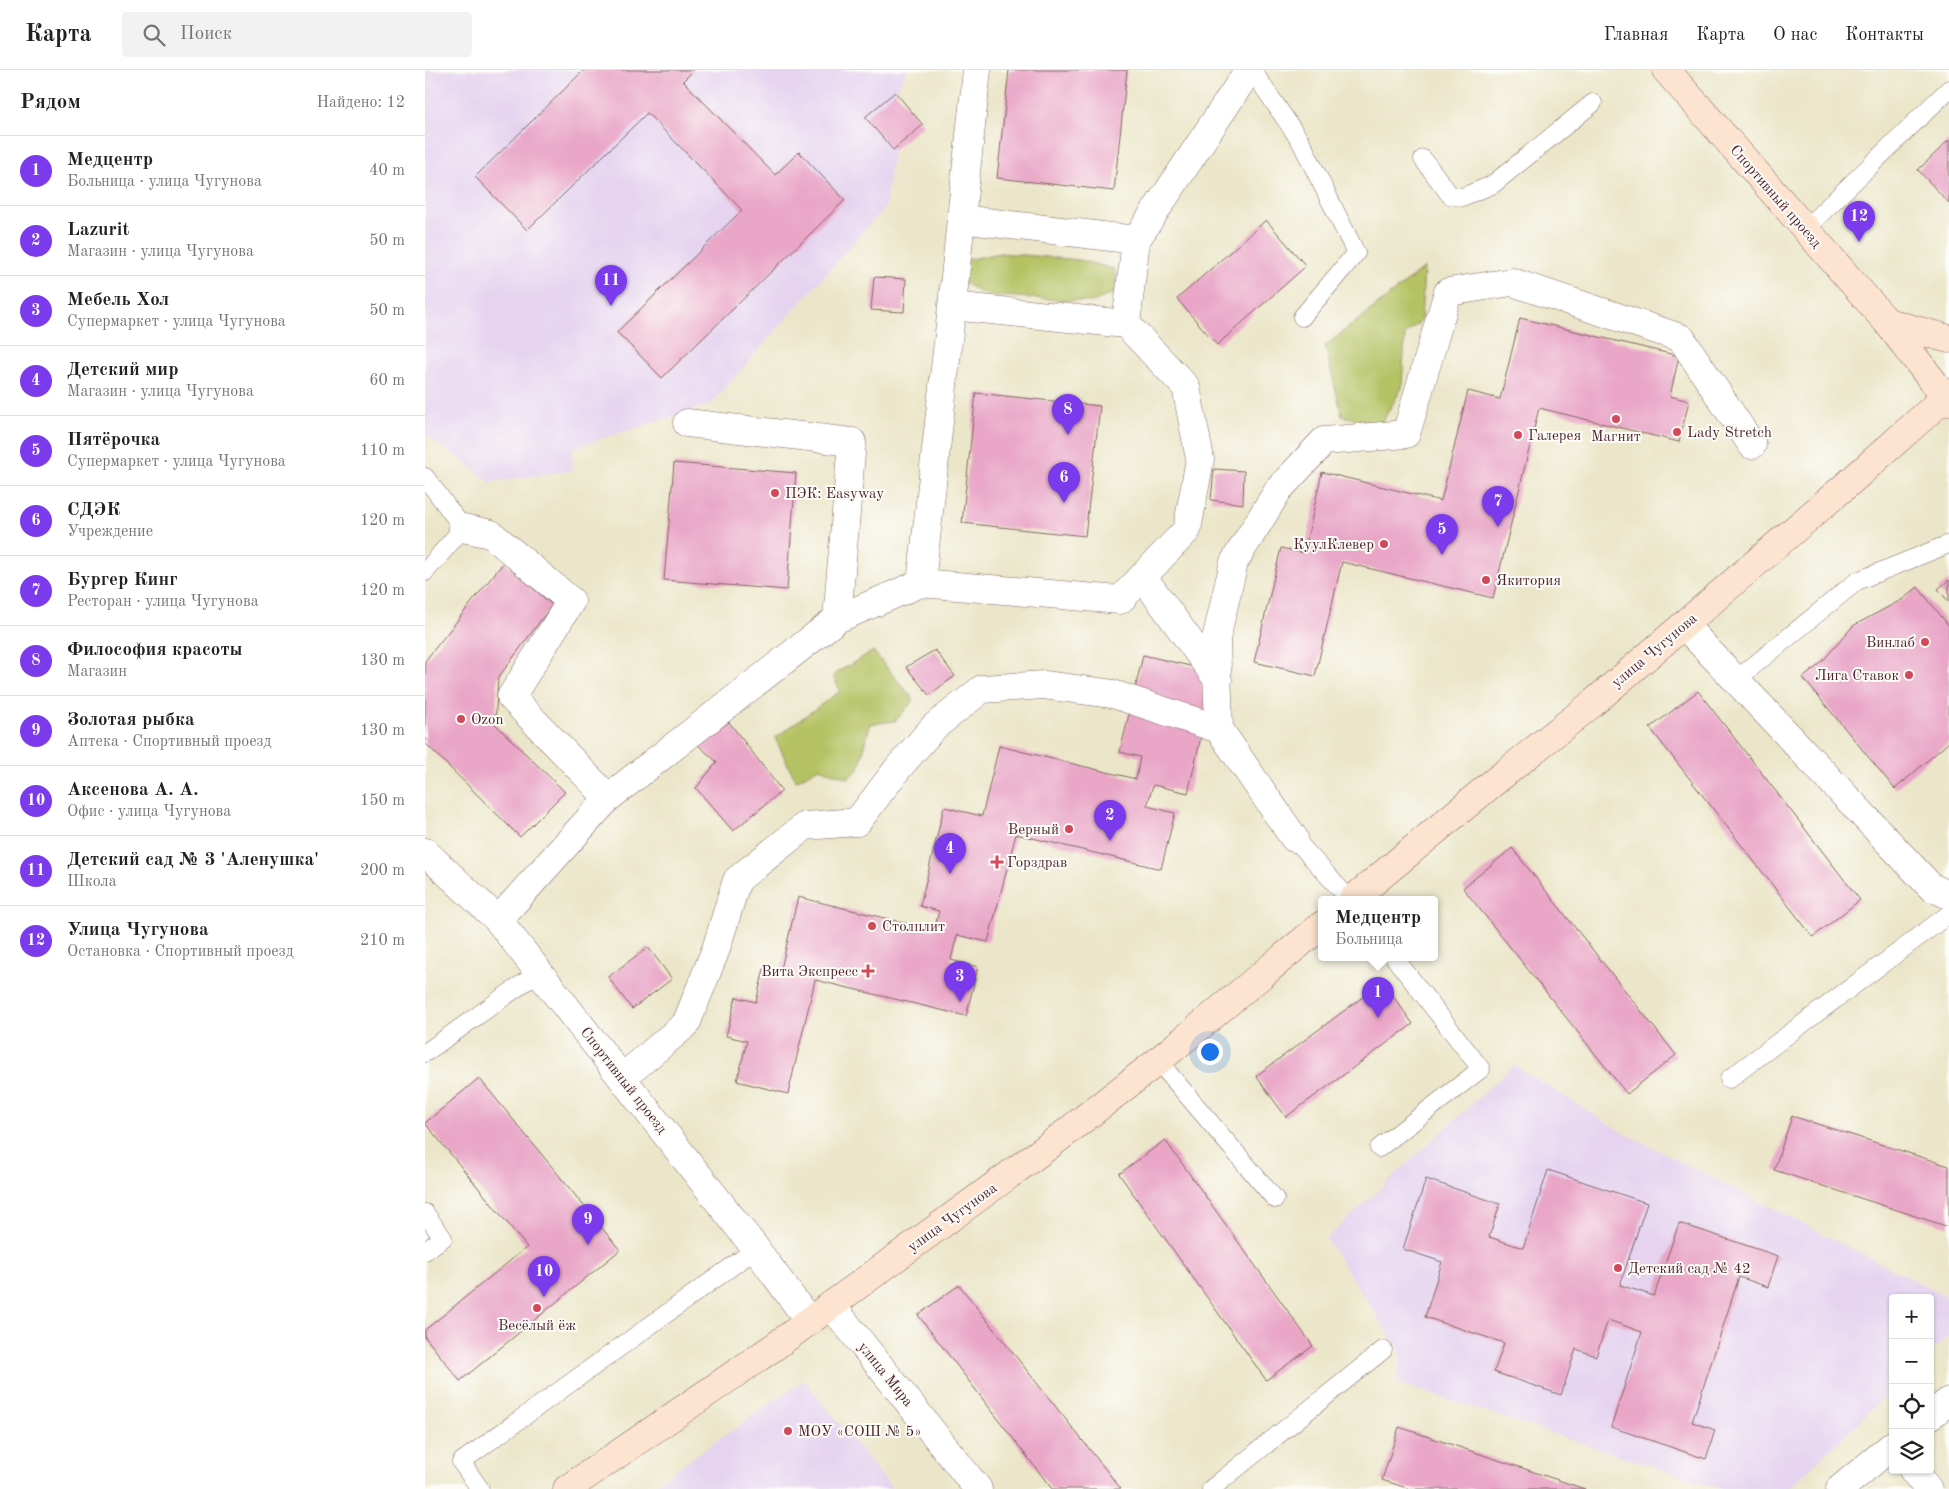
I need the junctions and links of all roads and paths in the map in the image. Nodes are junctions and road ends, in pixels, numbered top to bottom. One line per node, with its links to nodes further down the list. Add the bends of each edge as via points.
1 (977, 70): 7 (street)
2 (1251, 70): 9 (street); 11 (lane, via 1301,142 1356,253)
3 (1666, 70): 8 (main road, Спортивный проезд)
4 (1949, 89): 8 (lane)
5 (1593, 102): 6 (lane, via 1491,186 1462,197 1450,195)
6 (1423, 159)
7 (961, 219): 9 (street); 10 (street)
8 (1805, 229): 12 (main road, Спортивный проезд)
9 (1136, 240): 13 (street)
10 (952, 306): 13 (street); 23 (street)
11 (1302, 317)
12 (1887, 322): 14 (main road); 15 (main road, Спортивный проезд)
13 (1126, 324): 22 (street, via 1186,387 1200,458 1187,530)
14 (1949, 339)
15 (1948, 398): 25 (main road, улица Чугунова)
16 (687, 423): 24 (street, via 852,442)
17 (1752, 445): 26 (street, via 1681,338 1512,282 1447,292 1406,434 1324,441 1279,489 1234,562 1216,640)
18 (425, 477): 19 (lane)
19 (463, 528): 21 (lane); 29 (street, via 491,534 571,600 511,698)
20 (1949, 544): 27 (lane, via 1857,580)
21 (425, 572)
22 (1143, 577): 23 (street, via 1120,600); 26 (street)
23 (921, 583): 24 (street)
24 (837, 619): 29 (street)
25 (1684, 625): 27 (street); 34 (main road, улица Чугунова)
26 (1218, 680): 28 (street)
27 (1737, 680): 32 (street, via 1931,887)
28 (1219, 729): 30 (street); 42 (street, via 1113,694 1044,685 982,689 934,728 857,822 805,826 737,880 716,949 686,1024)
29 (608, 798): 36 (street)
30 (1294, 838): 33 (lane)
31 (425, 852): 36 (street, Спортивный проезд)
32 (1949, 895)
33 (1346, 896)
34 (1357, 896)
35 (1949, 914): 43 (lane)
36 (498, 920): 39 (street, Спортивный проезд)
37 (1318, 928): 41 (main road, улица Чугунова)
38 (1397, 961): 44 (lane, via 1481,1069)
39 (539, 972): 40 (lane); 42 (street, Спортивный проезд)
40 (425, 1053)
41 (1158, 1061): 45 (lane); 49 (main road, улица Чугунова)
42 (622, 1078): 47 (street, Спортивный проезд)
43 (1729, 1079)
44 (1379, 1148)
45 (1275, 1198)
46 (425, 1213): 48 (lane, via 443,1238)
47 (755, 1249): 50 (street, Спортивный проезд); 56 (lane, via 461,1462)
48 (425, 1251)
49 (831, 1306): 50 (main road, улица Чугунова); 58 (street, улица Мира)
50 (809, 1321): 57 (main road, улица Чугунова)
51 (1383, 1350): 59 (lane)
52 (1949, 1401): 53 (street)
53 (1934, 1413)
54 (1889, 1449): 60 (street)
55 (1916, 1474): 61 (street)
56 (480, 1489)
57 (567, 1489)
58 (978, 1489)
59 (1211, 1489)
60 (1840, 1489)
61 (1928, 1489)

